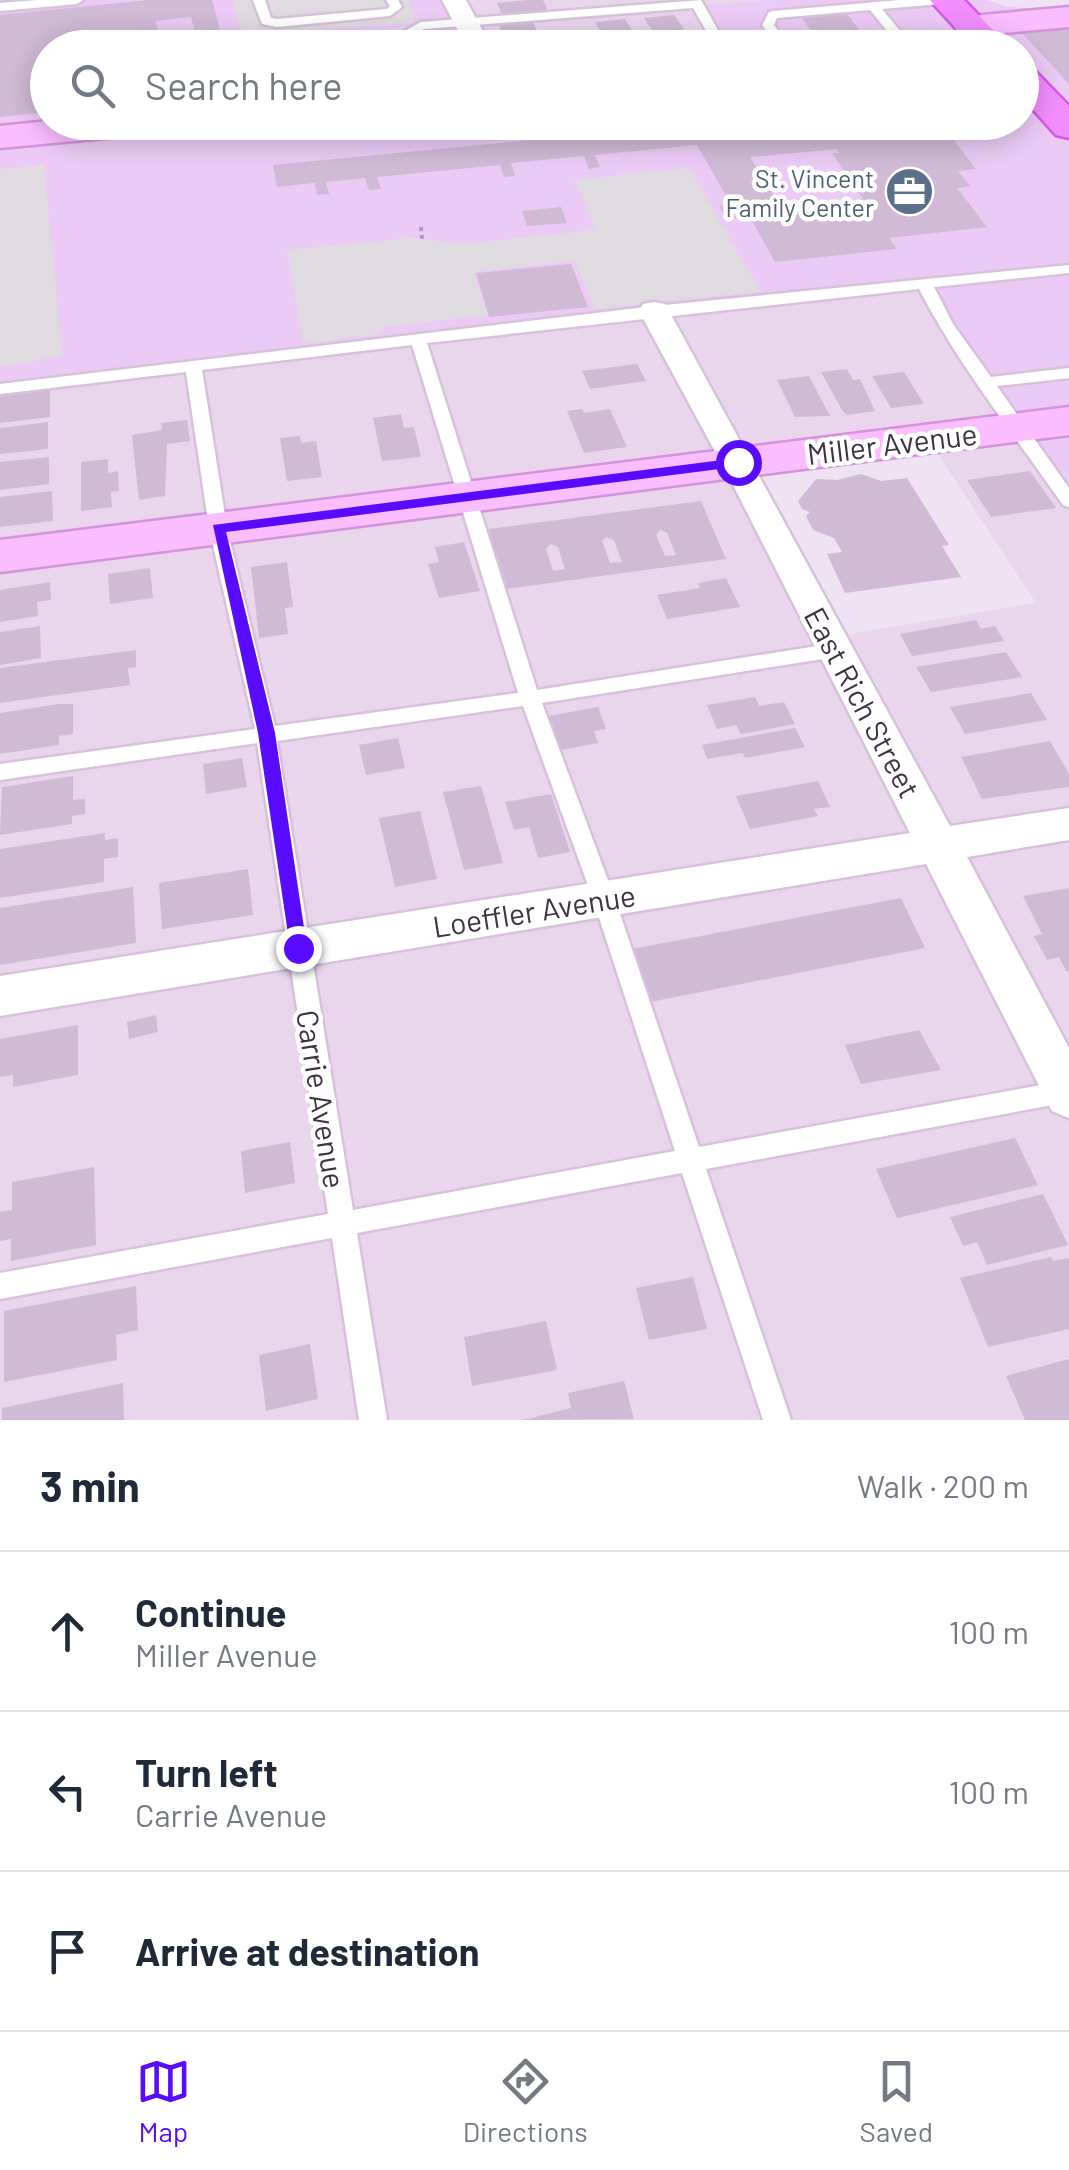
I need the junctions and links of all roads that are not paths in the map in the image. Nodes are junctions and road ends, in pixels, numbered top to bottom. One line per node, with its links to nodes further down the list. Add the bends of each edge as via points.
1 (76, 0): 7 (lane)
2 (259, 0): 3 (lane, via 266,21 277,23 390,12 396,7)
3 (392, 0)
4 (943, 0): 6 (lane); 14 (main road)
5 (696, 2): 8 (lane); 11 (lane)
6 (873, 6): 12 (lane, via 773,14); 13 (lane)
7 (0, 7)
8 (460, 11): 10 (lane)
9 (1069, 17): 15 (street)
10 (410, 30)
11 (712, 30)
12 (772, 30)
13 (893, 30)
14 (972, 30)
15 (1025, 30)
16 (1039, 93): 17 (main road)
17 (1065, 117)
18 (30, 134): 19 (street)
19 (0, 137)
20 (1069, 268): 21 (lane)
21 (924, 283): 22 (lane); 26 (lane)
22 (654, 311): 23 (lane); 30 (street, East Rich Street)
23 (418, 339): 24 (lane); 31 (lane)
24 (193, 366): 27 (lane); 33 (lane, Carrie Avenue)
25 (1069, 373): 26 (lane)
26 (985, 383): 29 (lane)
27 (0, 389)
28 (1069, 421): 29 (street, Miller Avenue)
29 (1015, 428): 30 (street, Miller Avenue); 32 (lane)
30 (738, 462): 31 (street, Miller Avenue); 35 (street, East Rich Street)
31 (467, 497): 33 (street, Miller Avenue); 36 (lane)
32 (1069, 501)
33 (218, 528): 34 (street, Miller Avenue); 37 (lane, Carrie Avenue)
34 (0, 556)
35 (836, 650): 36 (lane); 40 (street, East Rich Street)
36 (530, 698): 37 (lane); 41 (lane)
37 (266, 733): 38 (lane); 42 (lane, Carrie Avenue)
38 (0, 772)
39 (1069, 824): 40 (street, Loeffler Avenue)
40 (938, 845): 41 (street, Loeffler Avenue); 44 (street, East Rich Street)
41 (604, 898): 42 (street, Loeffler Avenue); 45 (lane)
42 (298, 948): 43 (street, Loeffler Avenue); 46 (lane, Carrie Avenue)
43 (0, 996)
44 (1068, 1093): 45 (lane)
45 (692, 1162): 46 (lane); 49 (lane)
46 (342, 1226): 47 (lane); 48 (lane, Carrie Avenue)
47 (0, 1286)
48 (373, 1420)
49 (778, 1420)

